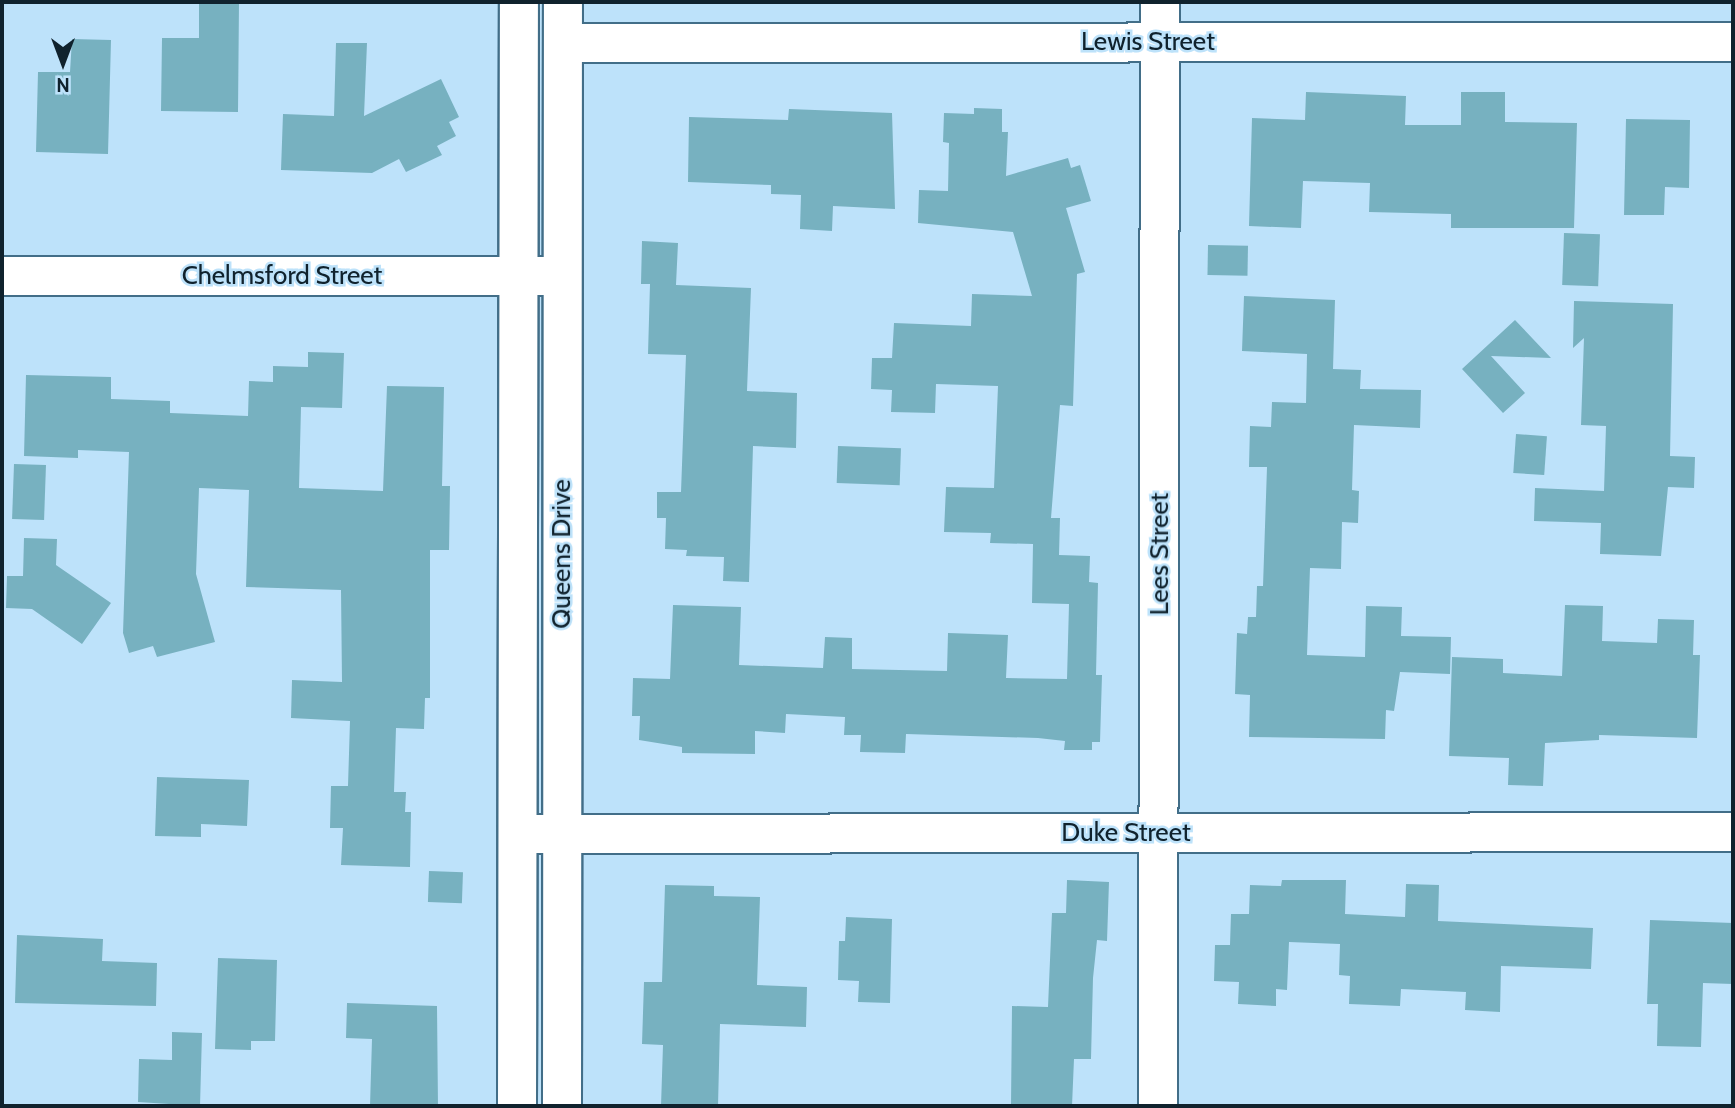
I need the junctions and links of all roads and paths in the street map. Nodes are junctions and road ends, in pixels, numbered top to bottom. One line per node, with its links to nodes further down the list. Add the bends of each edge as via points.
1 (519, 2): 8 (street, Queens Drive)
2 (563, 2): 6 (street, Queens Drive)
3 (1160, 2): 4 (street, Lees Street)
4 (1160, 42): 5 (street, Lewis Street); 6 (street, Lewis Street); 12 (street, Lees Street)
5 (1733, 42)
6 (563, 43): 9 (street, Queens Drive)
7 (2, 276): 8 (street, Chelmsford Street)
8 (519, 276): 9 (street, Chelmsford Street); 13 (street, Queens Drive)
9 (562, 276): 11 (street, Queens Drive)
10 (1733, 832): 12 (street, Duke Street)
11 (561, 833): 12 (street, Duke Street); 13 (street, Duke Street); 15 (street, Queens Drive)
12 (1160, 833): 16 (street, Lees Street)
13 (518, 834): 14 (street, Queens Drive)
14 (517, 1106)
15 (562, 1106)
16 (1158, 1106)

